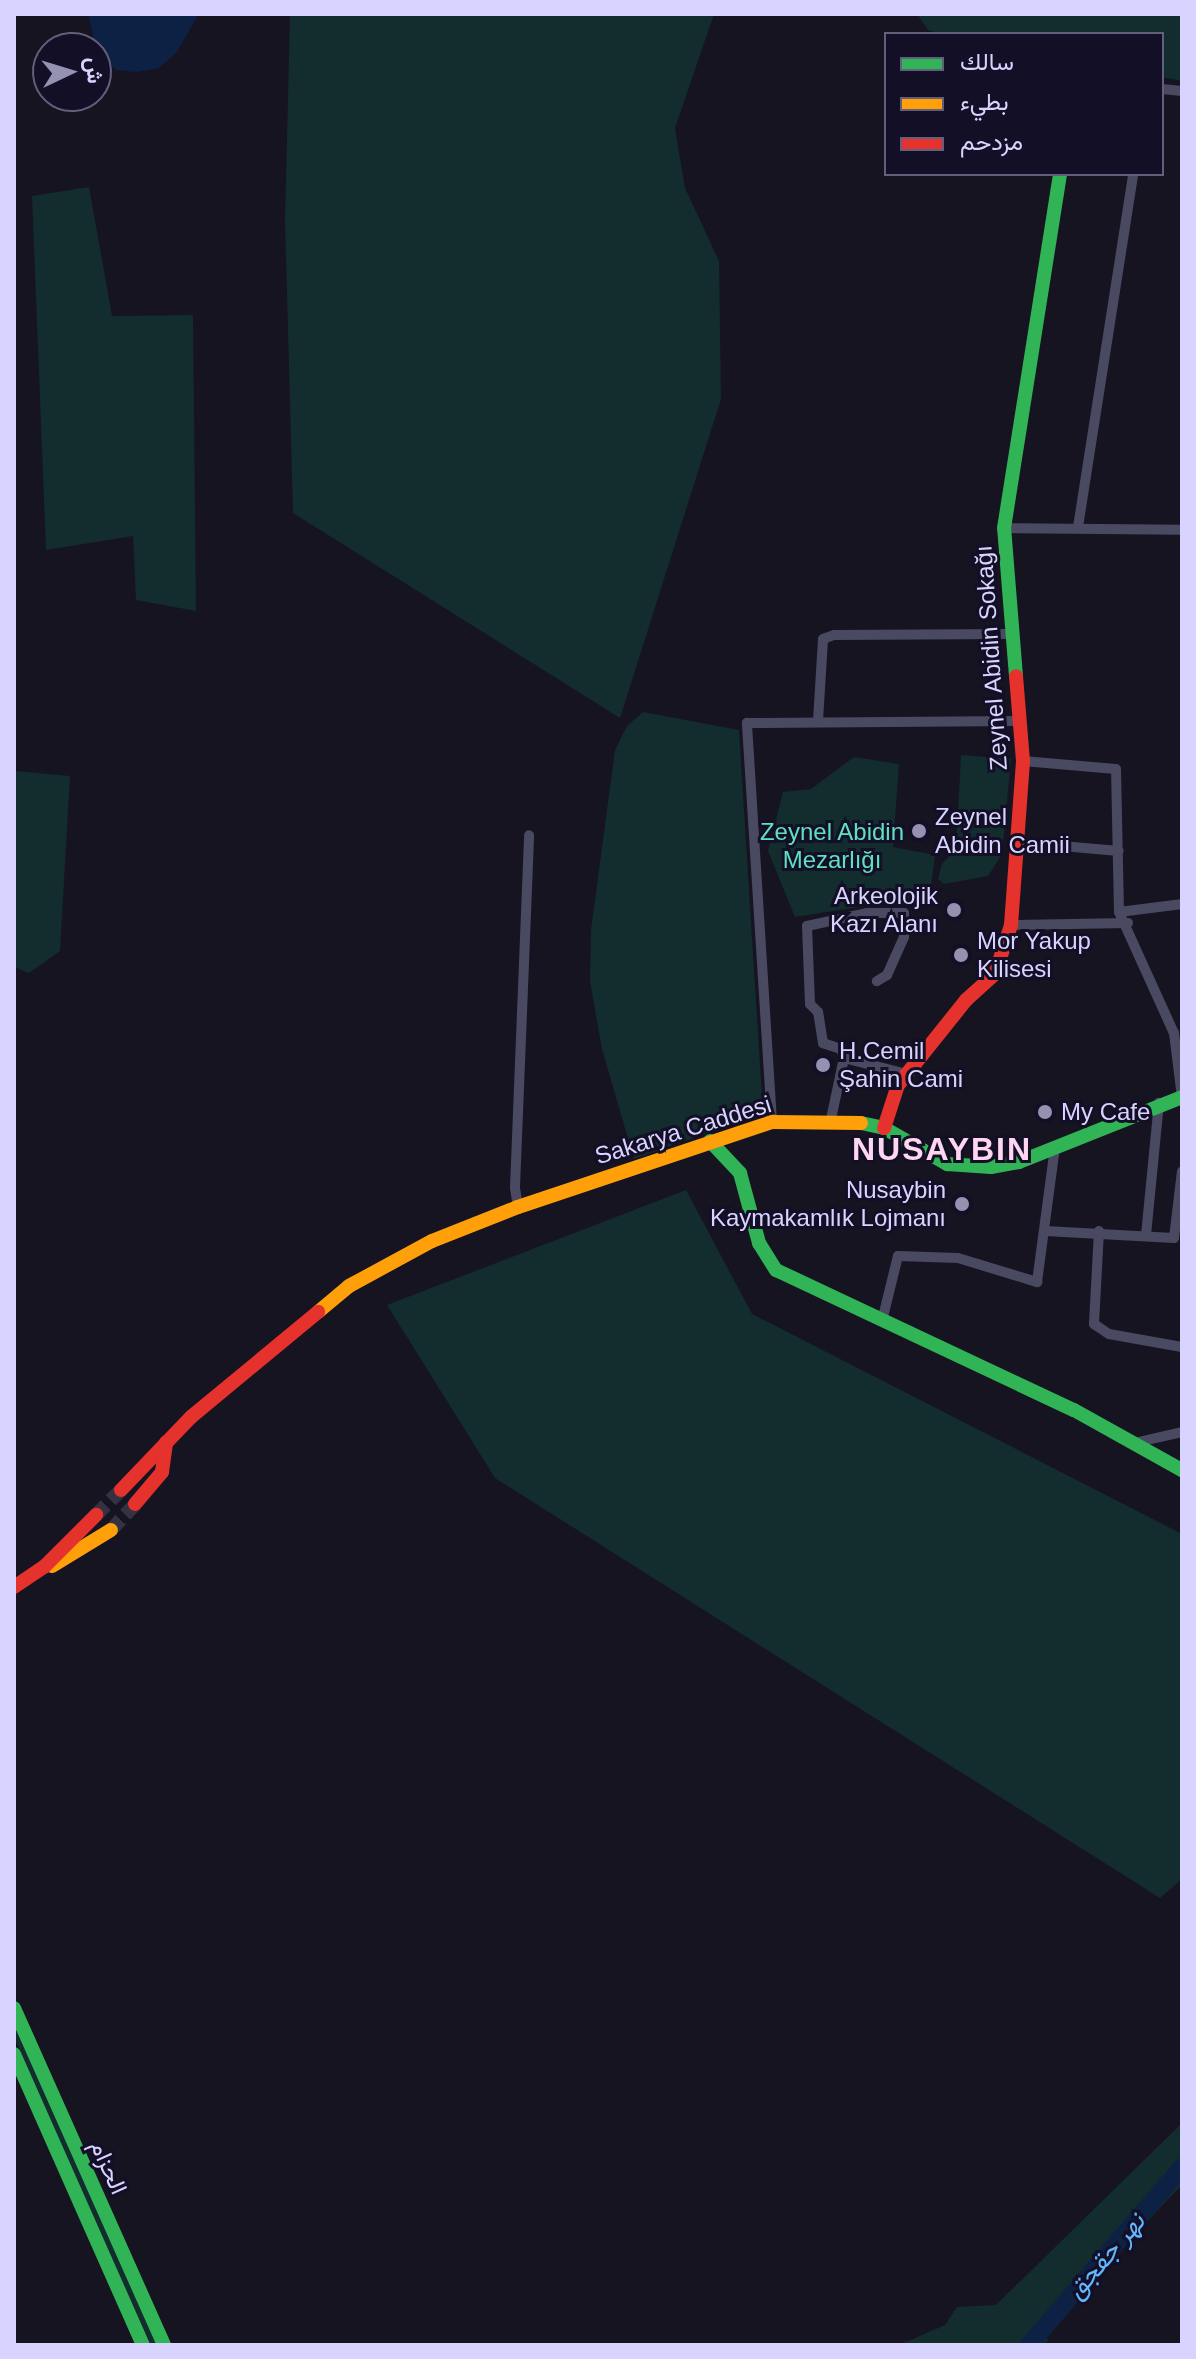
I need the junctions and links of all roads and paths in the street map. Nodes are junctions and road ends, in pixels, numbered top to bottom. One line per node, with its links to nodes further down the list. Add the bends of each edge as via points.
1 (1060, 176): 4 (street, Zeynel Abidin Sokağı)
2 (1133, 176): 3 (street)
3 (1078, 527): 4 (street); 5 (street)
4 (1004, 528): 6 (street, Zeynel Abidin Sokağı)
5 (1182, 530)
6 (1010, 634): 7 (street, via 823,639); 8 (street, Zeynel Abidin Sokağı)
7 (818, 721): 8 (street); 23 (street, via 747,723)
8 (1021, 721): 9 (street, Zeynel Abidin Sokağı)
9 (1023, 761): 11 (street, Zeynel Abidin Sokağı); 12 (street, via 1116,769)
10 (529, 835): 28 (street)
11 (1016, 842): 12 (street); 16 (street, Zeynel Abidin Sokağı)
12 (1119, 851): 14 (street)
13 (1182, 904): 14 (street)
14 (1119, 912): 15 (street)
15 (1128, 923): 16 (street); 20 (street, via 1174,1033)
16 (1011, 925): 19 (street, Zeynel Abidin Sokağı, via 995,974 966,1000)
17 (877, 981): 18 (street, via 887,975 904,937 904,913 867,913 807,926 810,1004 818,1012 823,1043 841,1049)
18 (844, 1058): 19 (street); 22 (street)
19 (907, 1074): 24 (street, Zeynel Abidin Sokağı)
20 (1182, 1097): 21 (street, Sakarya Caddesi)
21 (1159, 1103): 26 (street, Sakarya Caddesi); 31 (street)
22 (831, 1119): 23 (street, Sakarya Caddesi); 24 (street, Sakarya Caddesi)
23 (772, 1122): 25 (street, Sakarya Caddesi)
24 (884, 1128): 26 (street, Sakarya Caddesi, via 955,1166 1010,1165)
25 (710, 1141): 28 (street, Sakarya Caddesi); 32 (street, via 740,1173 769,1263 812,1291)
26 (1055, 1147): 29 (street)
27 (1182, 1171): 31 (street, via 1174,1238)
28 (518, 1207): 35 (street, Sakarya Caddesi, via 393,1260 304,1322)
29 (1045, 1231): 30 (street); 32 (street, via 1037,1282 958,1258 894,1257)
30 (1099, 1231): 31 (street); 33 (street, via 1094,1324 1109,1334)
31 (1146, 1235)
32 (882, 1321): 36 (street, via 1074,1410)
33 (1182, 1347)
34 (1182, 1432): 36 (street)
35 (166, 1442): 38 (street, Sakarya Caddesi); 39 (street, via 162,1472)
36 (1132, 1444): 37 (street)
37 (1181, 1470)
38 (121, 1490)
39 (135, 1504)
40 (96, 1515): 42 (street)
41 (111, 1530): 42 (street)
42 (34, 1574): 43 (street)
43 (14, 1587)
44 (14, 2008): 47 (street, الحزام)
45 (14, 2054): 46 (street, الحزام)
46 (143, 2345)
47 (164, 2345)

